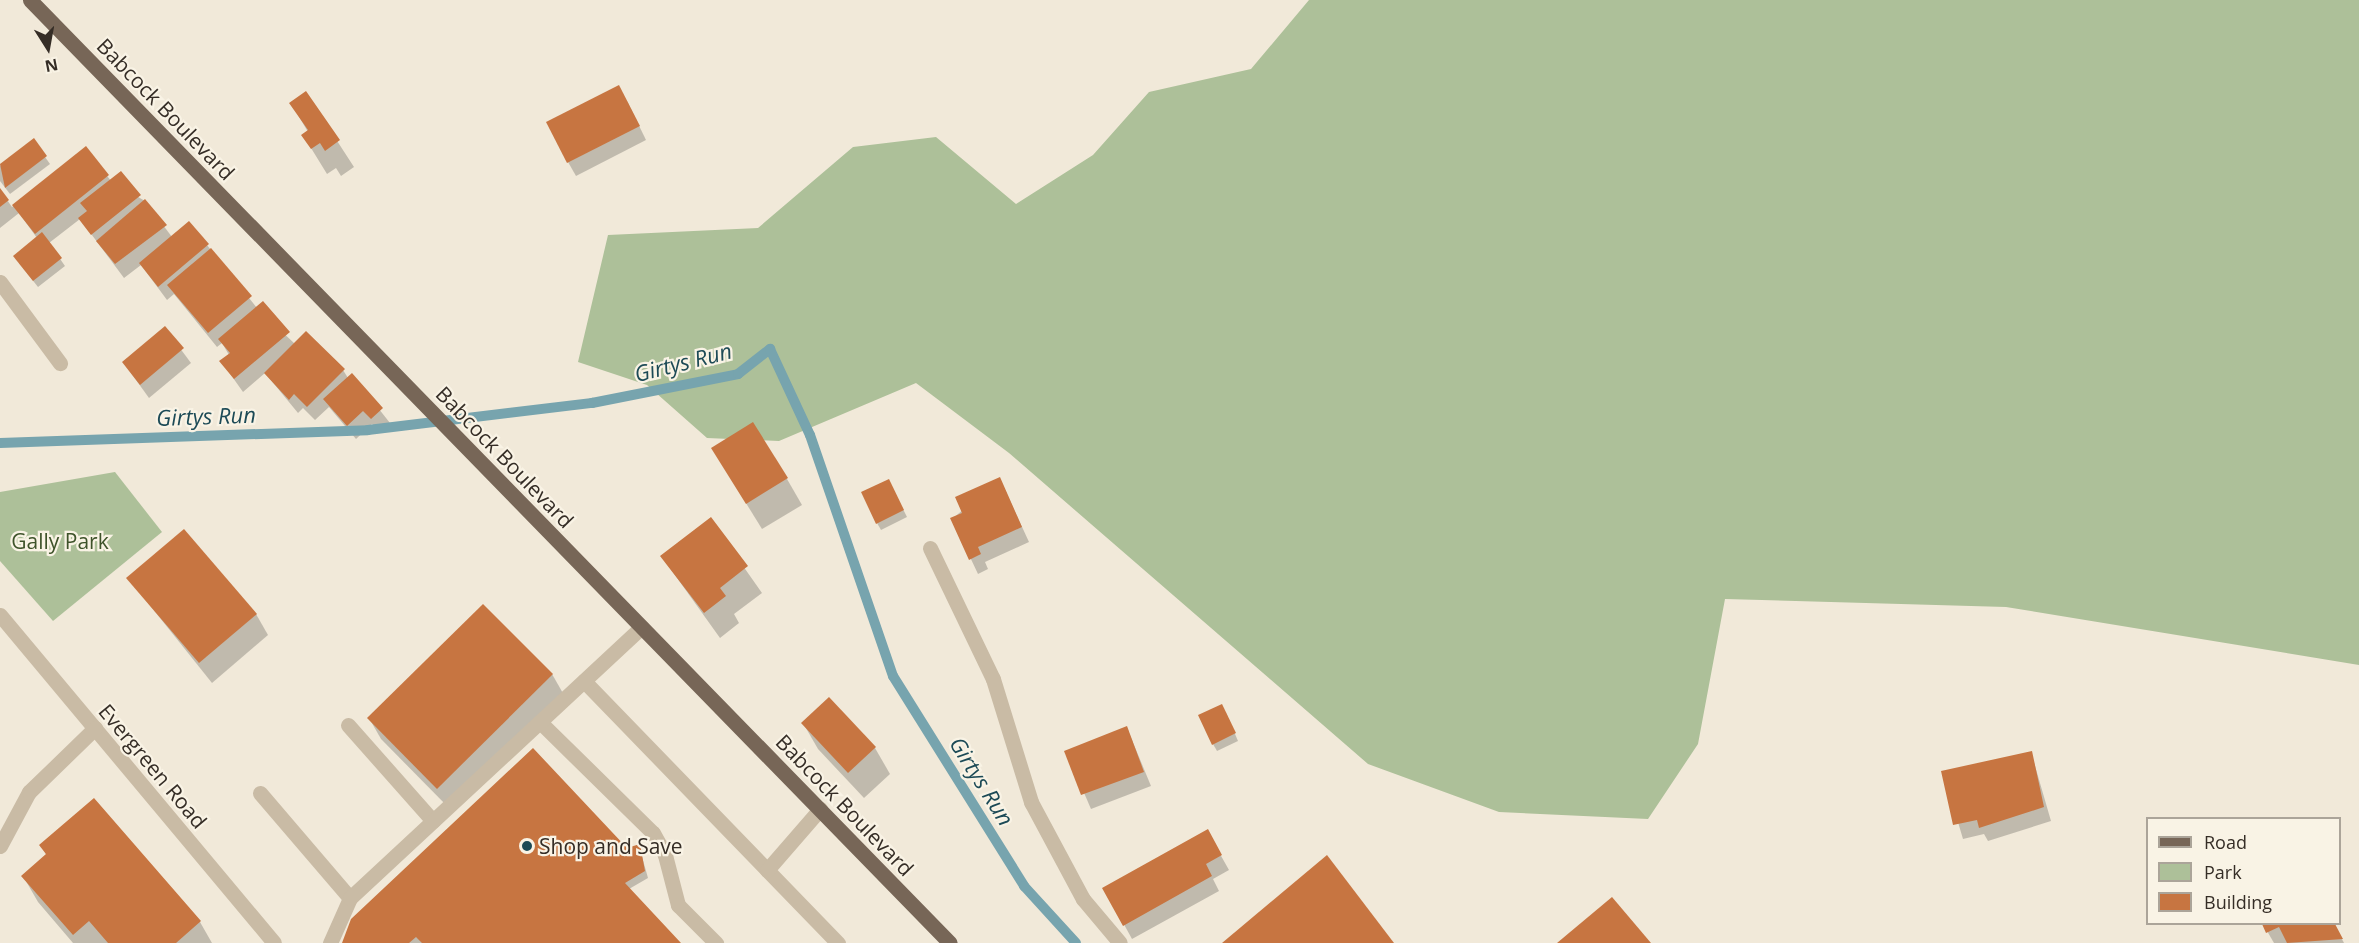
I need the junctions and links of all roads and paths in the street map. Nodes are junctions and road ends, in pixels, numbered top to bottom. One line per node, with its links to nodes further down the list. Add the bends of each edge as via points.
1 (30, 0): 6 (main road, Babcock Boulevard)
2 (0, 282): 3 (street)
3 (60, 363)
4 (930, 548): 22 (street, via 993,679 1031,802 1083,899)
5 (0, 615): 10 (street, Evergreen Road)
6 (642, 627): 7 (street); 12 (main road, Babcock Boulevard)
7 (584, 681): 8 (street); 15 (street)
8 (540, 722): 13 (street); 19 (street, via 653,834 678,905)
9 (348, 725): 13 (street)
10 (95, 728): 14 (street, via 29,792); 17 (street, Evergreen Road)
11 (260, 793): 16 (street)
12 (820, 809): 15 (street); 21 (main road, Babcock Boulevard)
13 (433, 821): 16 (street)
14 (0, 846)
15 (766, 870): 20 (street)
16 (350, 898): 18 (street)
17 (274, 943)
18 (330, 943)
19 (716, 943)
20 (838, 943)
21 (950, 943)
22 (1120, 943)

